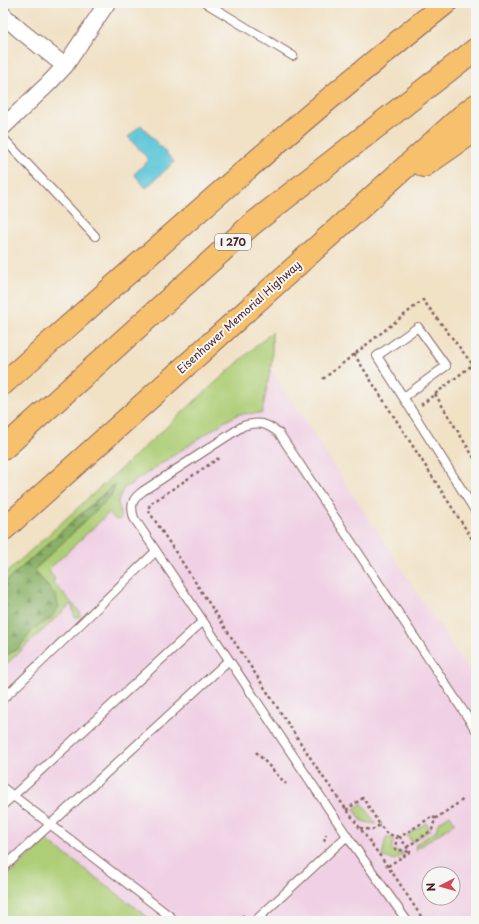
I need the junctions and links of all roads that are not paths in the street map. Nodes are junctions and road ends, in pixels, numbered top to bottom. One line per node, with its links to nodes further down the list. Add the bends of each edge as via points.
1 (107, 3): 7 (street)
2 (206, 3): 6 (lane)
3 (446, 3): 14 (highway, via 207,204)
4 (3, 14): 7 (street)
5 (476, 49): 16 (highway, I 270, via 251,225)
6 (293, 56)
7 (65, 66): 9 (street)
8 (476, 105): 12 (highway, Eisenhower Memorial Highway)
9 (3, 127)
10 (476, 130): 12 (highway)
11 (3, 138): 13 (lane)
12 (344, 222): 18 (highway, Eisenhower Memorial Highway)
13 (95, 236)
14 (3, 384)
15 (404, 397): 15 (lane, via 377,356 418,327 446,366); 17 (lane)
16 (3, 448)
17 (476, 512)
18 (3, 530)
19 (156, 551): 20 (lane); 22 (lane); 23 (lane, via 134,518 131,508 134,499 243,426 262,423 270,426 279,433)
20 (203, 621): 21 (lane); 25 (lane)
21 (229, 660): 27 (lane); 28 (lane)
22 (3, 699)
23 (476, 730)
24 (3, 788): 25 (lane)
25 (13, 796): 26 (lane); 27 (lane)
26 (3, 805)
27 (50, 824): 29 (lane); 30 (lane)
28 (347, 836): 31 (lane); 32 (lane)
29 (3, 868)
30 (176, 921)
31 (255, 921)
32 (407, 921)

